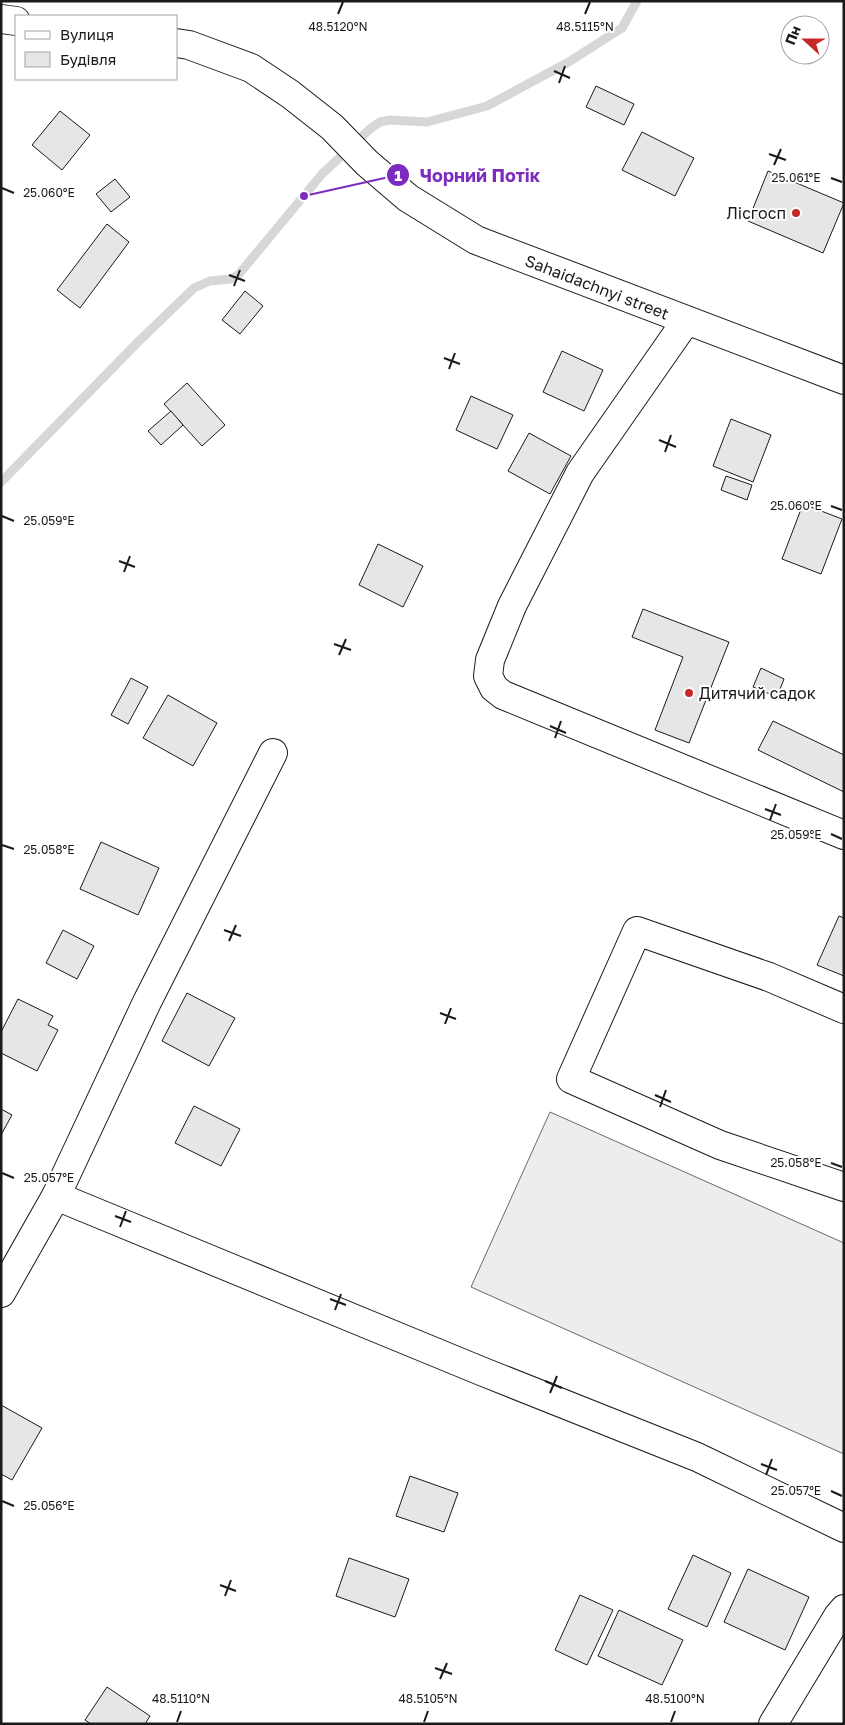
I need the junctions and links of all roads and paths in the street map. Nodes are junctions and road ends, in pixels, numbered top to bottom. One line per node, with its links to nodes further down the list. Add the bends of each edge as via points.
1 (1, 19): 2 (street)
2 (15, 21)
3 (178, 43): 4 (street, Sahaidachnyi street, via 250,68 290,94 332,127 408,198 476,240)
4 (686, 321): 5 (street, Sahaidachnyi street); 7 (street, via 580,473 512,606 490,660 488,676 494,688 503,695)
5 (844, 380)
6 (272, 753): 10 (street, via 147,1002)
7 (844, 835)
8 (844, 1009): 9 (street, via 769,977 637,931 571,1078 720,1145)
9 (844, 1187)
10 (56, 1196): 11 (street); 12 (street, via 481,1372 697,1457)
11 (1, 1293)
12 (844, 1528)
13 (844, 1609): 14 (street)
14 (773, 1724)

